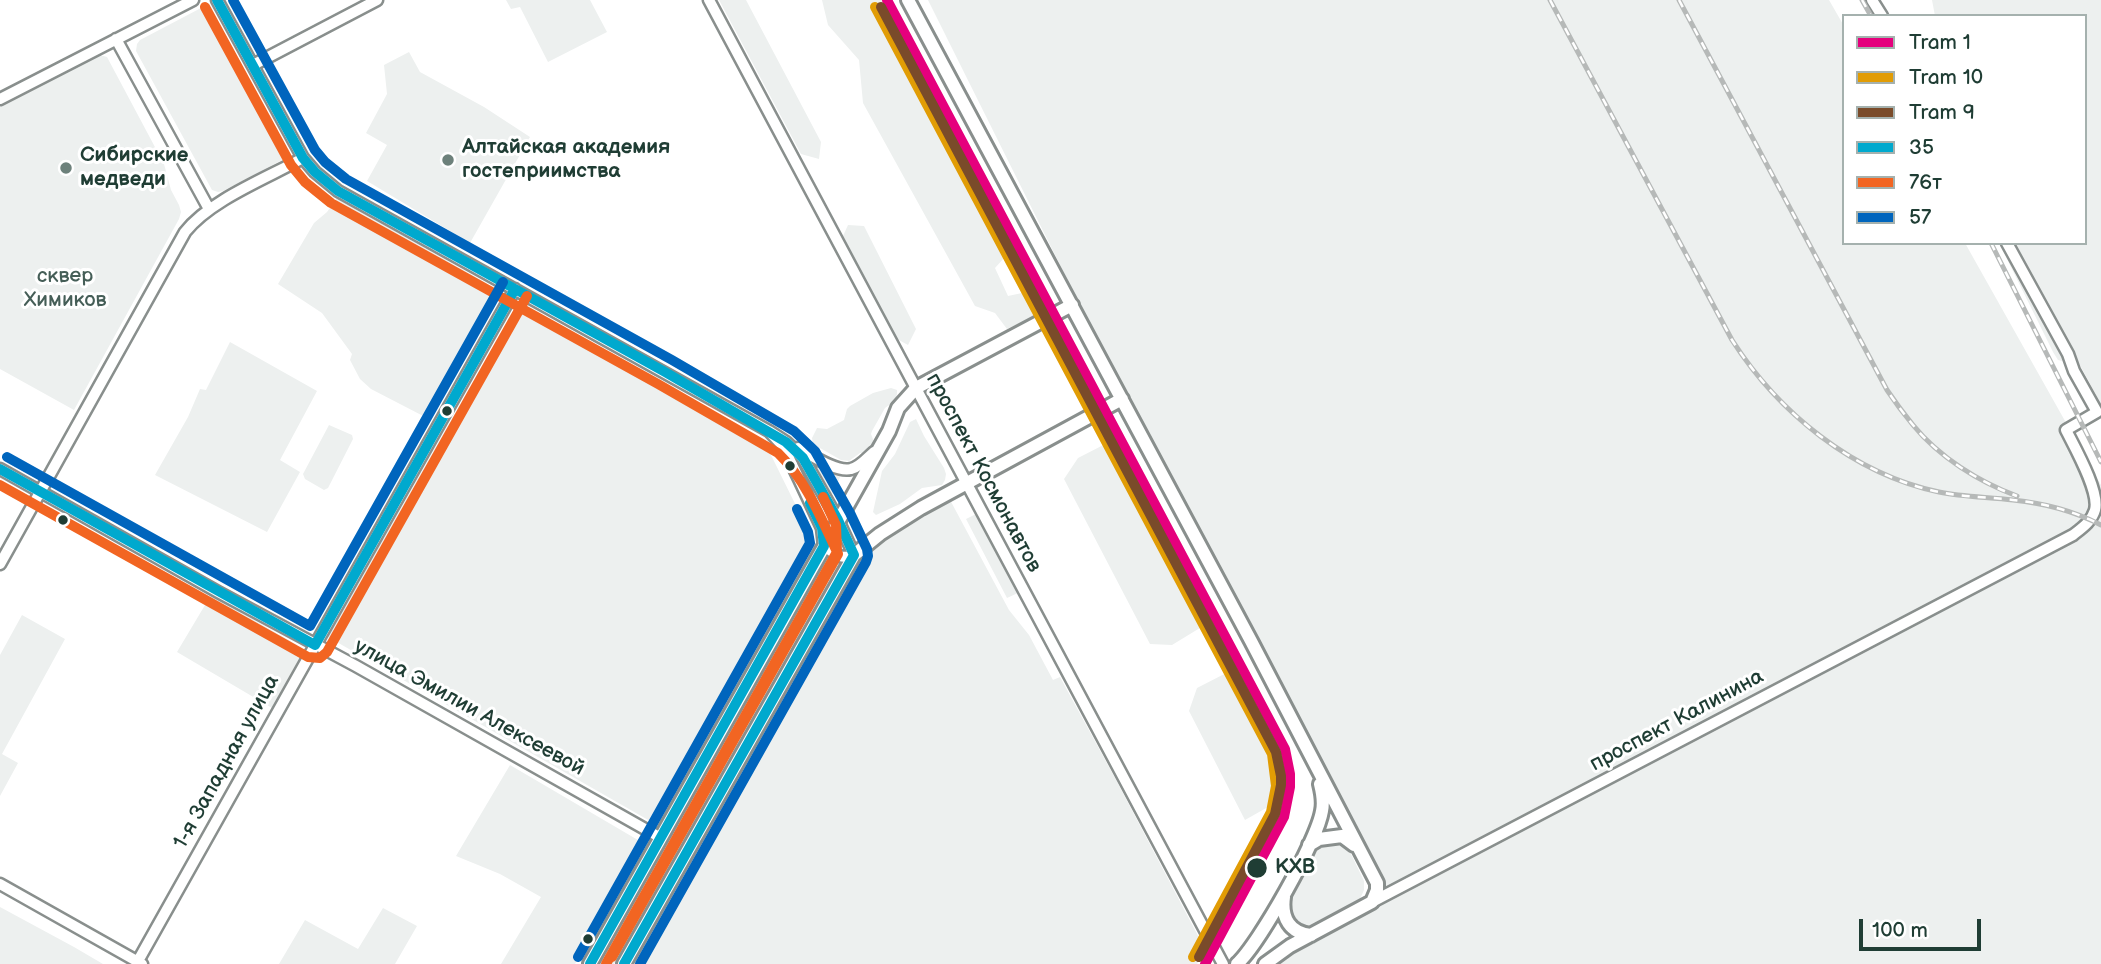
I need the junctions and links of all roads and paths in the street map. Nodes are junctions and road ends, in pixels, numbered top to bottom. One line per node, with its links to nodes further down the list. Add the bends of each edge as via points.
1 (193, 0): 6 (street)
2 (217, 0): 8 (street)
3 (377, 0): 8 (street)
4 (709, 0): 15 (street, проспект Космонавтов)
5 (908, 0): 14 (main road)
6 (172, 4): 7 (street)
7 (116, 39): 9 (street); 11 (street)
8 (253, 65): 10 (street)
9 (0, 99)
10 (303, 158): 11 (street); 13 (street, via 338,191)
11 (209, 209): 22 (street, via 185,232)
12 (2008, 245): 34 (street, проспект Калинина, via 2097,412 2066,430 2094,488 2091,520 2073,535)
13 (515, 289): 17 (street); 27 (street, 1-я Западная улица)
14 (1072, 306): 15 (main road); 16 (main road)
15 (916, 388): 19 (main road, via 898,408); 21 (street, проспект Космонавтов)
16 (1122, 399): 21 (main road); 28 (main road)
17 (769, 431): 18 (street); 24 (street, via 783,446 817,516)
18 (786, 442): 19 (street, via 844,470 856,467); 23 (street, via 803,458)
19 (880, 447): 23 (main road)
20 (0, 469): 22 (street, улица Эмилии Алексеевой)
21 (967, 484): 25 (main road, via 880,534); 39 (street, проспект Космонавтов)
22 (40, 492): 26 (street); 27 (street, улица Эмилии Алексеевой)
23 (838, 520): 24 (main road); 25 (street)
24 (824, 546): 25 (street, via 838,556); 29 (main road)
25 (854, 555): 38 (main road)
26 (0, 564)
27 (315, 645): 29 (street, улица Эмилии Алексеевой); 36 (street, 1-я Западная улица)
28 (1311, 757): 30 (main road, via 1322,792 1322,811); 31 (main road)
29 (661, 838): 37 (main road)
30 (1309, 845): 31 (main road, via 1342,836); 33 (main road)
31 (1359, 850): 34 (main road, via 1377,883)
32 (0, 884): 36 (street)
33 (1285, 890): 35 (main road, via 1287,922 1297,932); 40 (main road, via 1260,935)
34 (1372, 902): 35 (main road, проспект Калинина)
35 (1312, 935): 41 (main road, проспект Калинина)
36 (140, 963)
37 (590, 964)
38 (624, 964)
39 (1223, 964)
40 (1237, 964)
41 (1265, 964)

